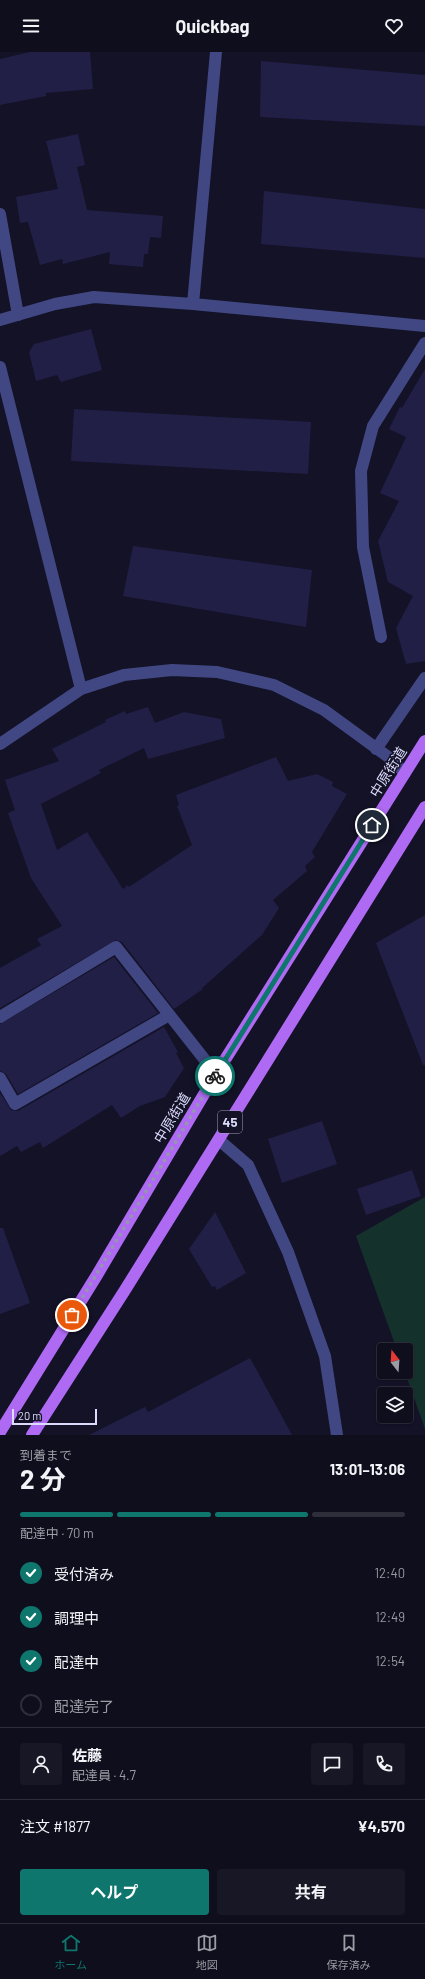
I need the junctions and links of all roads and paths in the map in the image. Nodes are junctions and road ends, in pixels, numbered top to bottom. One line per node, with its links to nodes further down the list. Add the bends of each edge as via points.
1 (216, 52): 3 (street)
2 (0, 214): 4 (street)
3 (193, 304): 4 (street, via 94,297 55,304); 6 (street)
4 (18, 315): 5 (street)
5 (0, 320)
6 (425, 326)
7 (425, 342): 9 (street, via 373,426 361,471 363,547)
8 (0, 367): 11 (street)
9 (381, 637)
10 (425, 678): 14 (street)
11 (82, 689): 13 (street); 14 (street, via 124,675 172,670 217,672 274,685 324,710)
12 (425, 741): 15 (main road, 中原街道 / 45)
13 (0, 744)
14 (376, 749): 15 (street)
15 (405, 773): 19 (main road, 中原街道 / 45)
16 (425, 807): 21 (main road, 45)
17 (169, 1015): 18 (street, via 116,947); 19 (street); 20 (street, via 15,1104)
18 (0, 1017)
19 (216, 1074): 22 (main road, 中原街道 / 45)
20 (0, 1078)
21 (219, 1140): 24 (main road, 45); 25 (street, via 248,1165 288,1252 325,1356)
22 (0, 1432): 23 (street)
23 (6, 1435)
24 (32, 1435)
25 (337, 1435)

